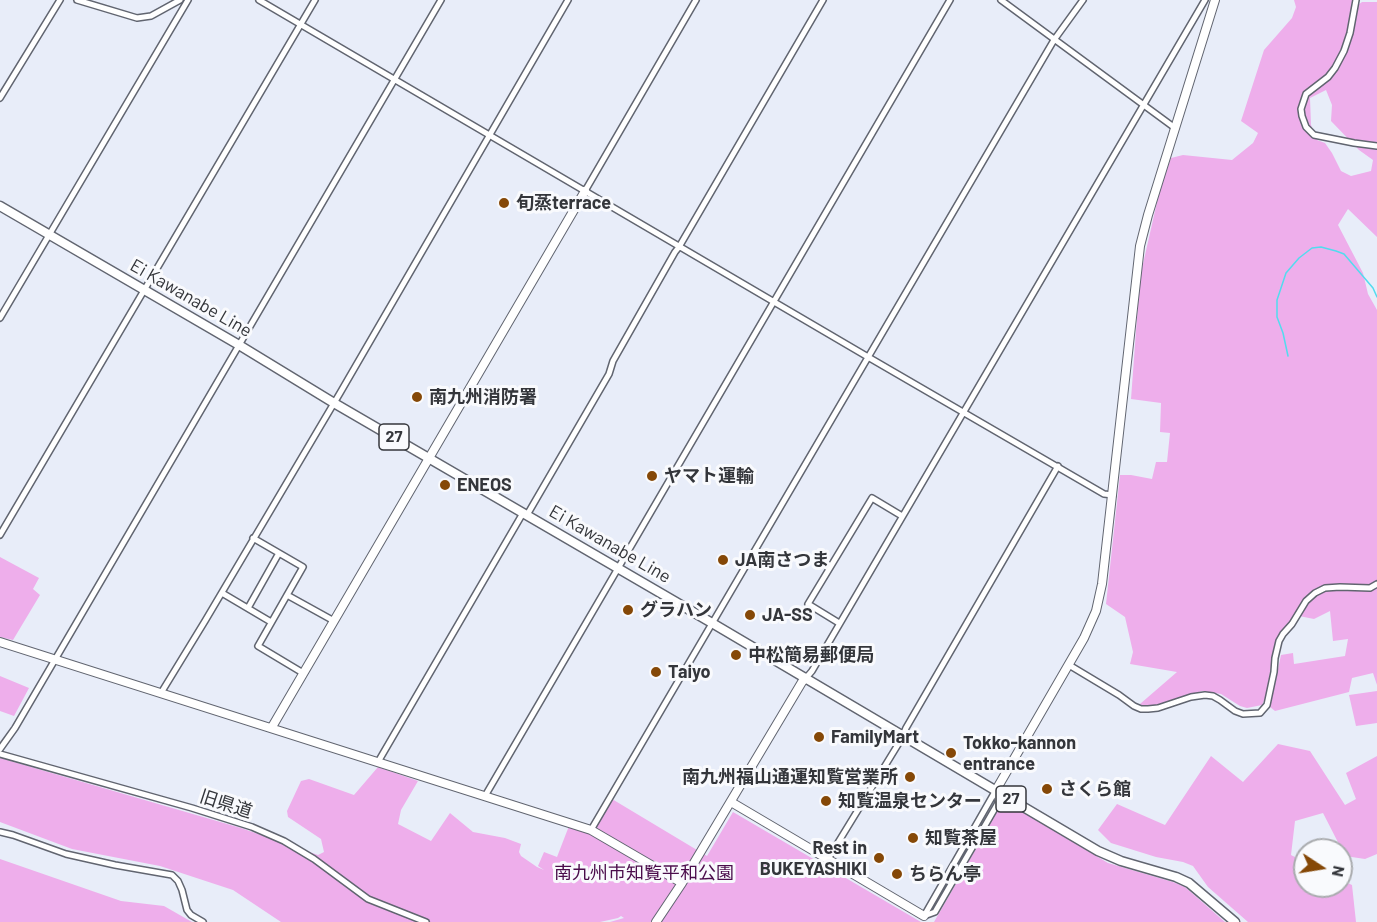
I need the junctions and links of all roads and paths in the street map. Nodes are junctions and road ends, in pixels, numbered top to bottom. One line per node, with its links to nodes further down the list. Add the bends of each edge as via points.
1 (60, 0): 21 (street)
2 (77, 0): 3 (street, via 145,18)
3 (180, 0)
4 (188, 0): 28 (street)
5 (259, 0): 18 (street)
6 (315, 0): 18 (street)
7 (441, 0): 20 (street)
8 (568, 0): 24 (street)
9 (696, 0): 26 (street)
10 (823, 0): 29 (street)
11 (950, 0): 31 (street)
12 (1000, 0): 19 (street)
13 (1083, 0): 19 (street)
14 (1205, 0): 22 (street)
15 (1215, 0): 23 (street)
16 (1349, 0): 17 (street)
17 (1355, 3): 25 (street, via 1344,51 1328,77 1306,94 1302,116 1314,135)
18 (301, 25): 20 (street); 30 (street)
19 (1054, 40): 22 (street); 34 (street)
20 (394, 79): 24 (street); 33 (street)
21 (0, 98)
22 (1143, 106): 23 (street); 36 (street)
23 (1175, 128): 39 (street, via 1140,246)
24 (489, 136): 26 (street); 35 (street)
25 (1377, 146)
26 (585, 191): 29 (street); 37 (street)
27 (0, 207): 28 (main road, Ei Kawanabe Line / 27)
28 (49, 235): 30 (main road, Ei Kawanabe Line / 27); 32 (street)
29 (679, 247): 31 (street); 40 (street)
30 (145, 291): 33 (main road, Ei Kawanabe Line / 27); 42 (street)
31 (773, 302): 34 (street); 45 (street)
32 (0, 318)
33 (239, 345): 35 (main road, Ei Kawanabe Line / 27); 55 (street)
34 (868, 357): 36 (street); 52 (street)
35 (334, 403): 37 (main road, Ei Kawanabe Line / 27); 43 (street)
36 (963, 412): 38 (street); 41 (street)
37 (429, 458): 40 (main road, Ei Kawanabe Line / 27); 50 (street)
38 (1058, 466): 39 (street, via 1104,494); 61 (street)
39 (1113, 495): 56 (street, via 1100,598)
40 (525, 514): 45 (main road, Ei Kawanabe Line / 27); 64 (street)
41 (902, 516): 53 (street); 53 (street, via 872,498 808,604)
42 (0, 535)
43 (254, 538): 44 (street); 47 (street)
44 (279, 553): 48 (street, via 303,567); 49 (street)
45 (618, 568): 52 (main road, Ei Kawanabe Line / 27); 66 (street)
46 (1377, 584): 56 (street, via 1370,588 1325,588 1306,601 1279,641 1267,705 1260,713 1242,714 1205,695 1148,710 1134,706)
47 (222, 594): 49 (street); 59 (street)
48 (287, 596): 50 (street); 51 (street)
49 (248, 608): 51 (street)
50 (334, 621): 57 (street)
51 (271, 622): 57 (street, via 258,646)
52 (712, 622): 58 (main road, Ei Kawanabe Line / 27); 68 (street)
53 (839, 623): 58 (street)
54 (0, 642): 55 (street)
55 (55, 659): 59 (street); 62 (street)
56 (1069, 665): 65 (street)
57 (303, 673): 60 (street)
58 (806, 678): 61 (main road, Ei Kawanabe Line / 27); 67 (street)
59 (161, 693): 60 (street)
60 (272, 727): 64 (street)
61 (903, 735): 65 (main road, Ei Kawanabe Line / 27); 70 (street)
62 (0, 749)
63 (0, 754): 74 (street, 旧県道, via 252,827 284,841 368,899)
64 (378, 762): 66 (street)
65 (996, 790): 72 (street, via 998,803 935,912); 76 (main road, Ei Kawanabe Line / 27, via 1110,856 1189,883)
66 (485, 795): 68 (street)
67 (731, 802): 70 (street); 71 (street)
68 (591, 830): 71 (street)
69 (0, 832): 73 (street, via 66,854 172,874 183,890 187,910)
70 (828, 859): 72 (street)
71 (682, 883): 75 (street)
72 (924, 916)
73 (203, 922)
74 (426, 922)
75 (656, 922)
76 (1235, 922)

